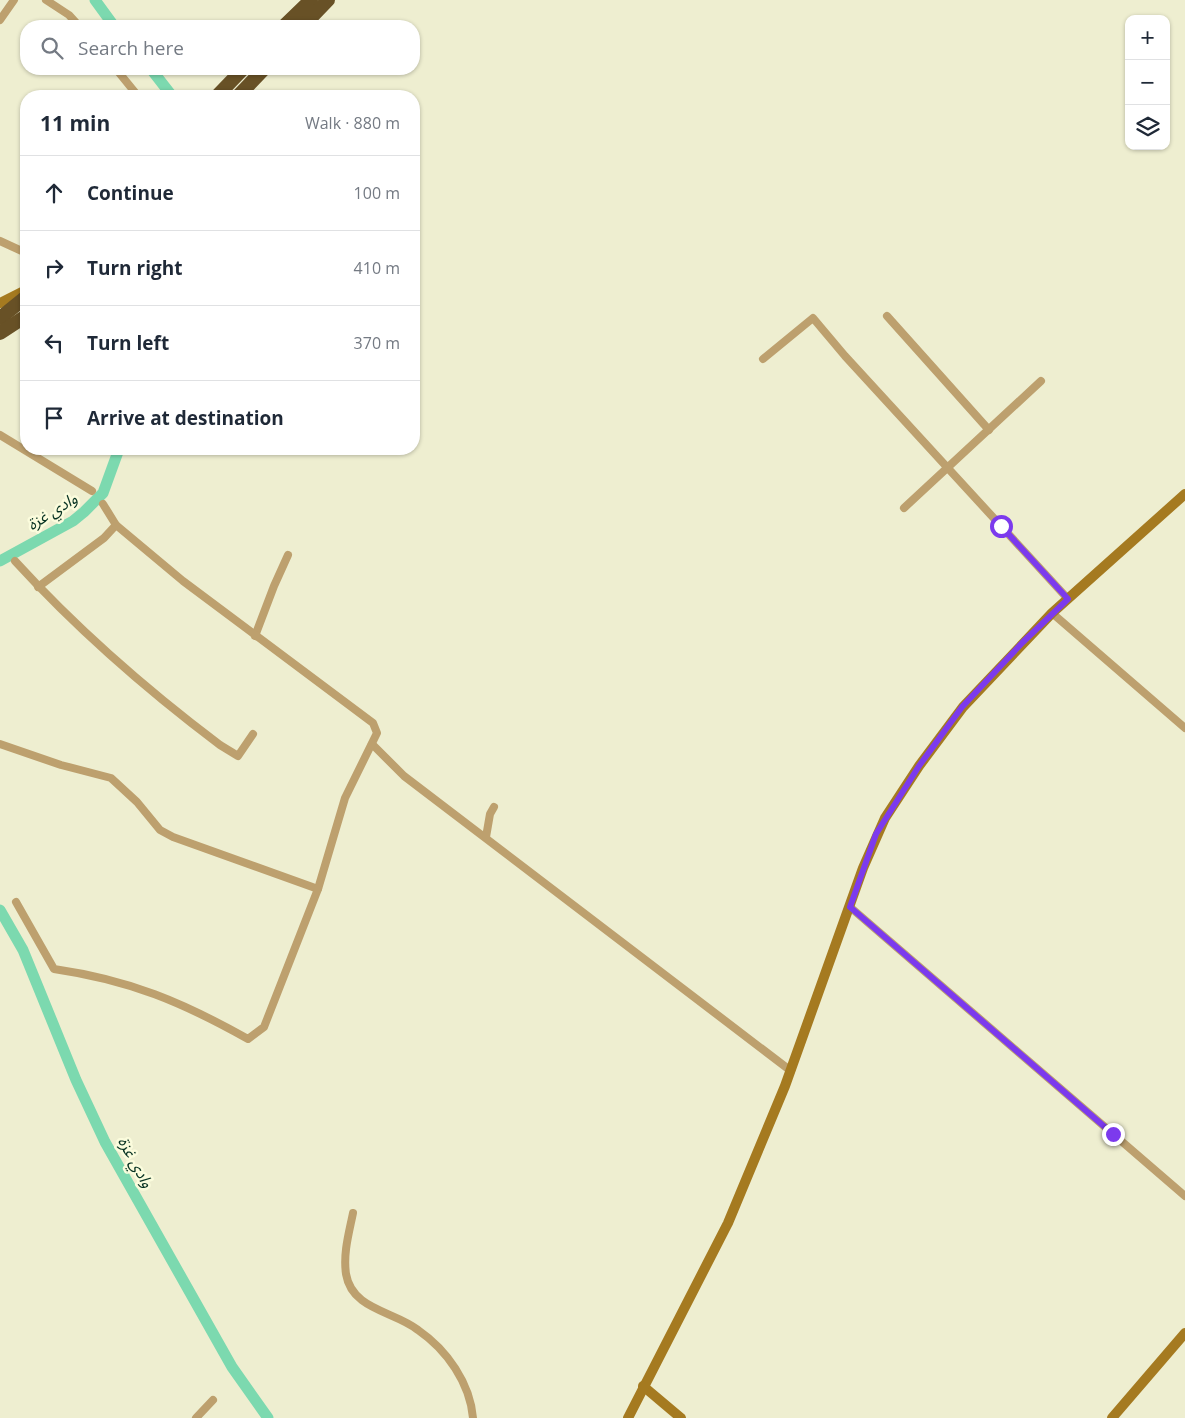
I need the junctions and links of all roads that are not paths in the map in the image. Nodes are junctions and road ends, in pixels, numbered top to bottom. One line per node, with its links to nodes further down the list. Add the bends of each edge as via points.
1 (14, 0): 5 (street)
2 (46, 0): 6 (street)
3 (310, 0): 7 (highway)
4 (328, 0): 8 (highway)
5 (0, 20)
6 (74, 20)
7 (290, 20)
8 (309, 20)
9 (121, 75): 12 (street)
10 (237, 75): 13 (highway)
11 (258, 75): 14 (highway)
12 (133, 90)
13 (223, 90)
14 (244, 90)
15 (0, 242): 16 (street)
16 (20, 250)
17 (20, 296): 18 (street); 20 (highway)
18 (0, 303)
19 (887, 316): 27 (street)
20 (0, 318)
21 (20, 320): 22 (highway)
22 (13, 325): 23 (highway); 24 (street)
23 (0, 333)
24 (0, 339)
25 (763, 359): 31 (street, via 813,318)
26 (1041, 381): 27 (street)
27 (989, 430): 31 (street)
28 (0, 435): 29 (street)
29 (20, 447)
30 (33, 455): 32 (street)
31 (948, 468): 35 (street); 40 (street)
32 (92, 491)
33 (1185, 494): 40 (street)
34 (103, 504): 36 (street)
35 (904, 508)
36 (116, 525): 39 (street, via 104,538); 42 (street)
37 (288, 556): 42 (street)
38 (15, 561): 39 (street)
39 (38, 587): 44 (street, via 97,644 220,745 238,756)
40 (1068, 599): 41 (street)
41 (1052, 613): 43 (street); 51 (street, via 962,707 919,766 876,834)
42 (255, 636): 46 (street, via 374,723 377,733)
43 (1185, 728)
44 (253, 734)
45 (0, 744): 49 (street, via 111,778 160,830 173,837)
46 (372, 744): 48 (street, via 404,776); 49 (street, via 345,798)
47 (494, 807): 48 (street)
48 (486, 836): 52 (street)
49 (318, 889): 50 (street, via 264,1027 248,1039 199,1011 168,998 107,979 54,969)
50 (16, 902)
51 (850, 907): 52 (street); 53 (street)
52 (791, 1071): 56 (street, via 728,1223 698,1286)
53 (1185, 1196)
54 (353, 1213): 59 (street, via 345,1250 346,1275 358,1299 418,1329 441,1351 465,1382)
55 (1185, 1333): 62 (street)
56 (643, 1386): 60 (street); 61 (street)
57 (213, 1400): 58 (street)
58 (196, 1418)
59 (473, 1418)
60 (628, 1418)
61 (681, 1418)
62 (1112, 1418)

